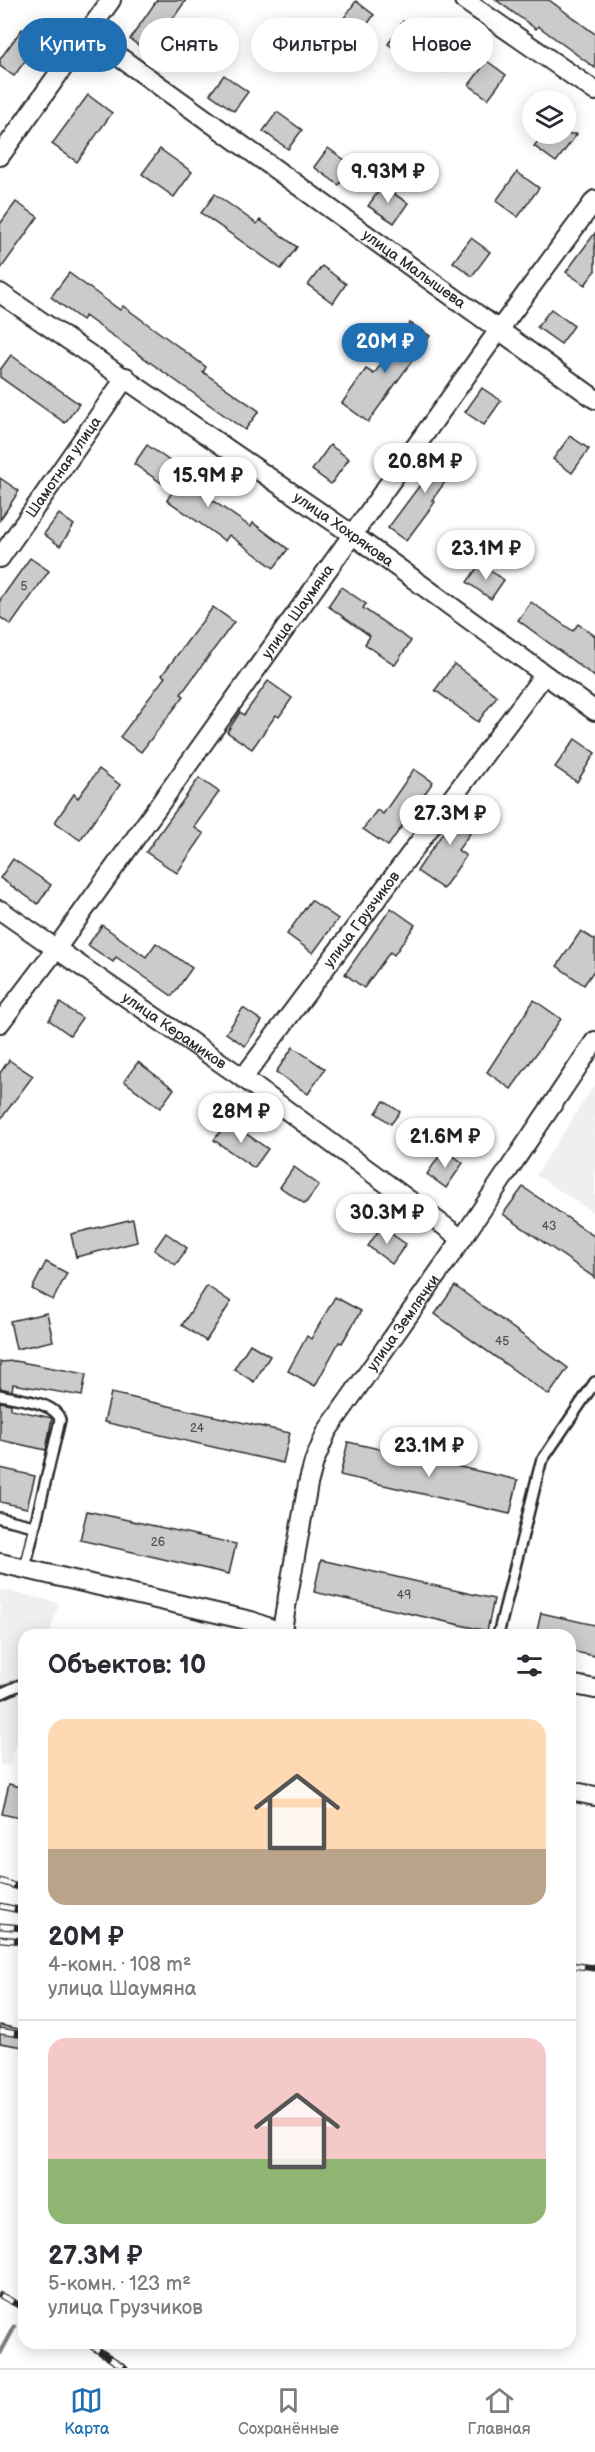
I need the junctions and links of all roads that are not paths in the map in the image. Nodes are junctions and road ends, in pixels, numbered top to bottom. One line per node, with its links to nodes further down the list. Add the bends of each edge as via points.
1 (111, 0): 3 (street)
2 (464, 0): 6 (street)
3 (97, 18)
4 (127, 62): 10 (street, улица Малышева)
5 (59, 72): 7 (street)
6 (595, 91)
7 (0, 156)
8 (595, 200): 10 (street, улица Шаумяна)
9 (0, 292): 11 (street, улица Хохрякова)
10 (499, 330): 12 (street, улица Малышева); 13 (street, улица Шаумяна)
11 (126, 377): 13 (street, улица Хохрякова); 14 (street, Шамотная улица)
12 (595, 399)
13 (353, 535): 15 (street, улица Хохрякова); 18 (street, улица Шаумяна)
14 (0, 558)
15 (544, 675): 16 (street, улица Хохрякова); 21 (street, улица Грузчиков)
16 (595, 711)
17 (0, 910): 18 (street, улица Керамиков)
18 (56, 949): 19 (street, улица Шаумяна); 21 (street, улица Керамиков)
19 (0, 1023)
20 (595, 1041): 22 (street, улица Землячки)
21 (243, 1078): 22 (street, улица Керамиков)
22 (462, 1239): 30 (street, улица Землячки, via 327,1431 308,1484)
23 (595, 1382): 31 (lane, via 541,1462)
24 (0, 1395): 26 (lane, via 50,1407 59,1414)
25 (0, 1518): 26 (lane)
26 (34, 1526): 28 (lane)
27 (0, 1563): 28 (street)
28 (25, 1568): 29 (street)
29 (268, 1629)
30 (284, 1629)
31 (499, 1629)
32 (576, 1685): 34 (street)
33 (18, 1686): 35 (lane)
34 (595, 1689)
35 (0, 1694)
36 (576, 1792): 37 (street)
37 (595, 1796)

